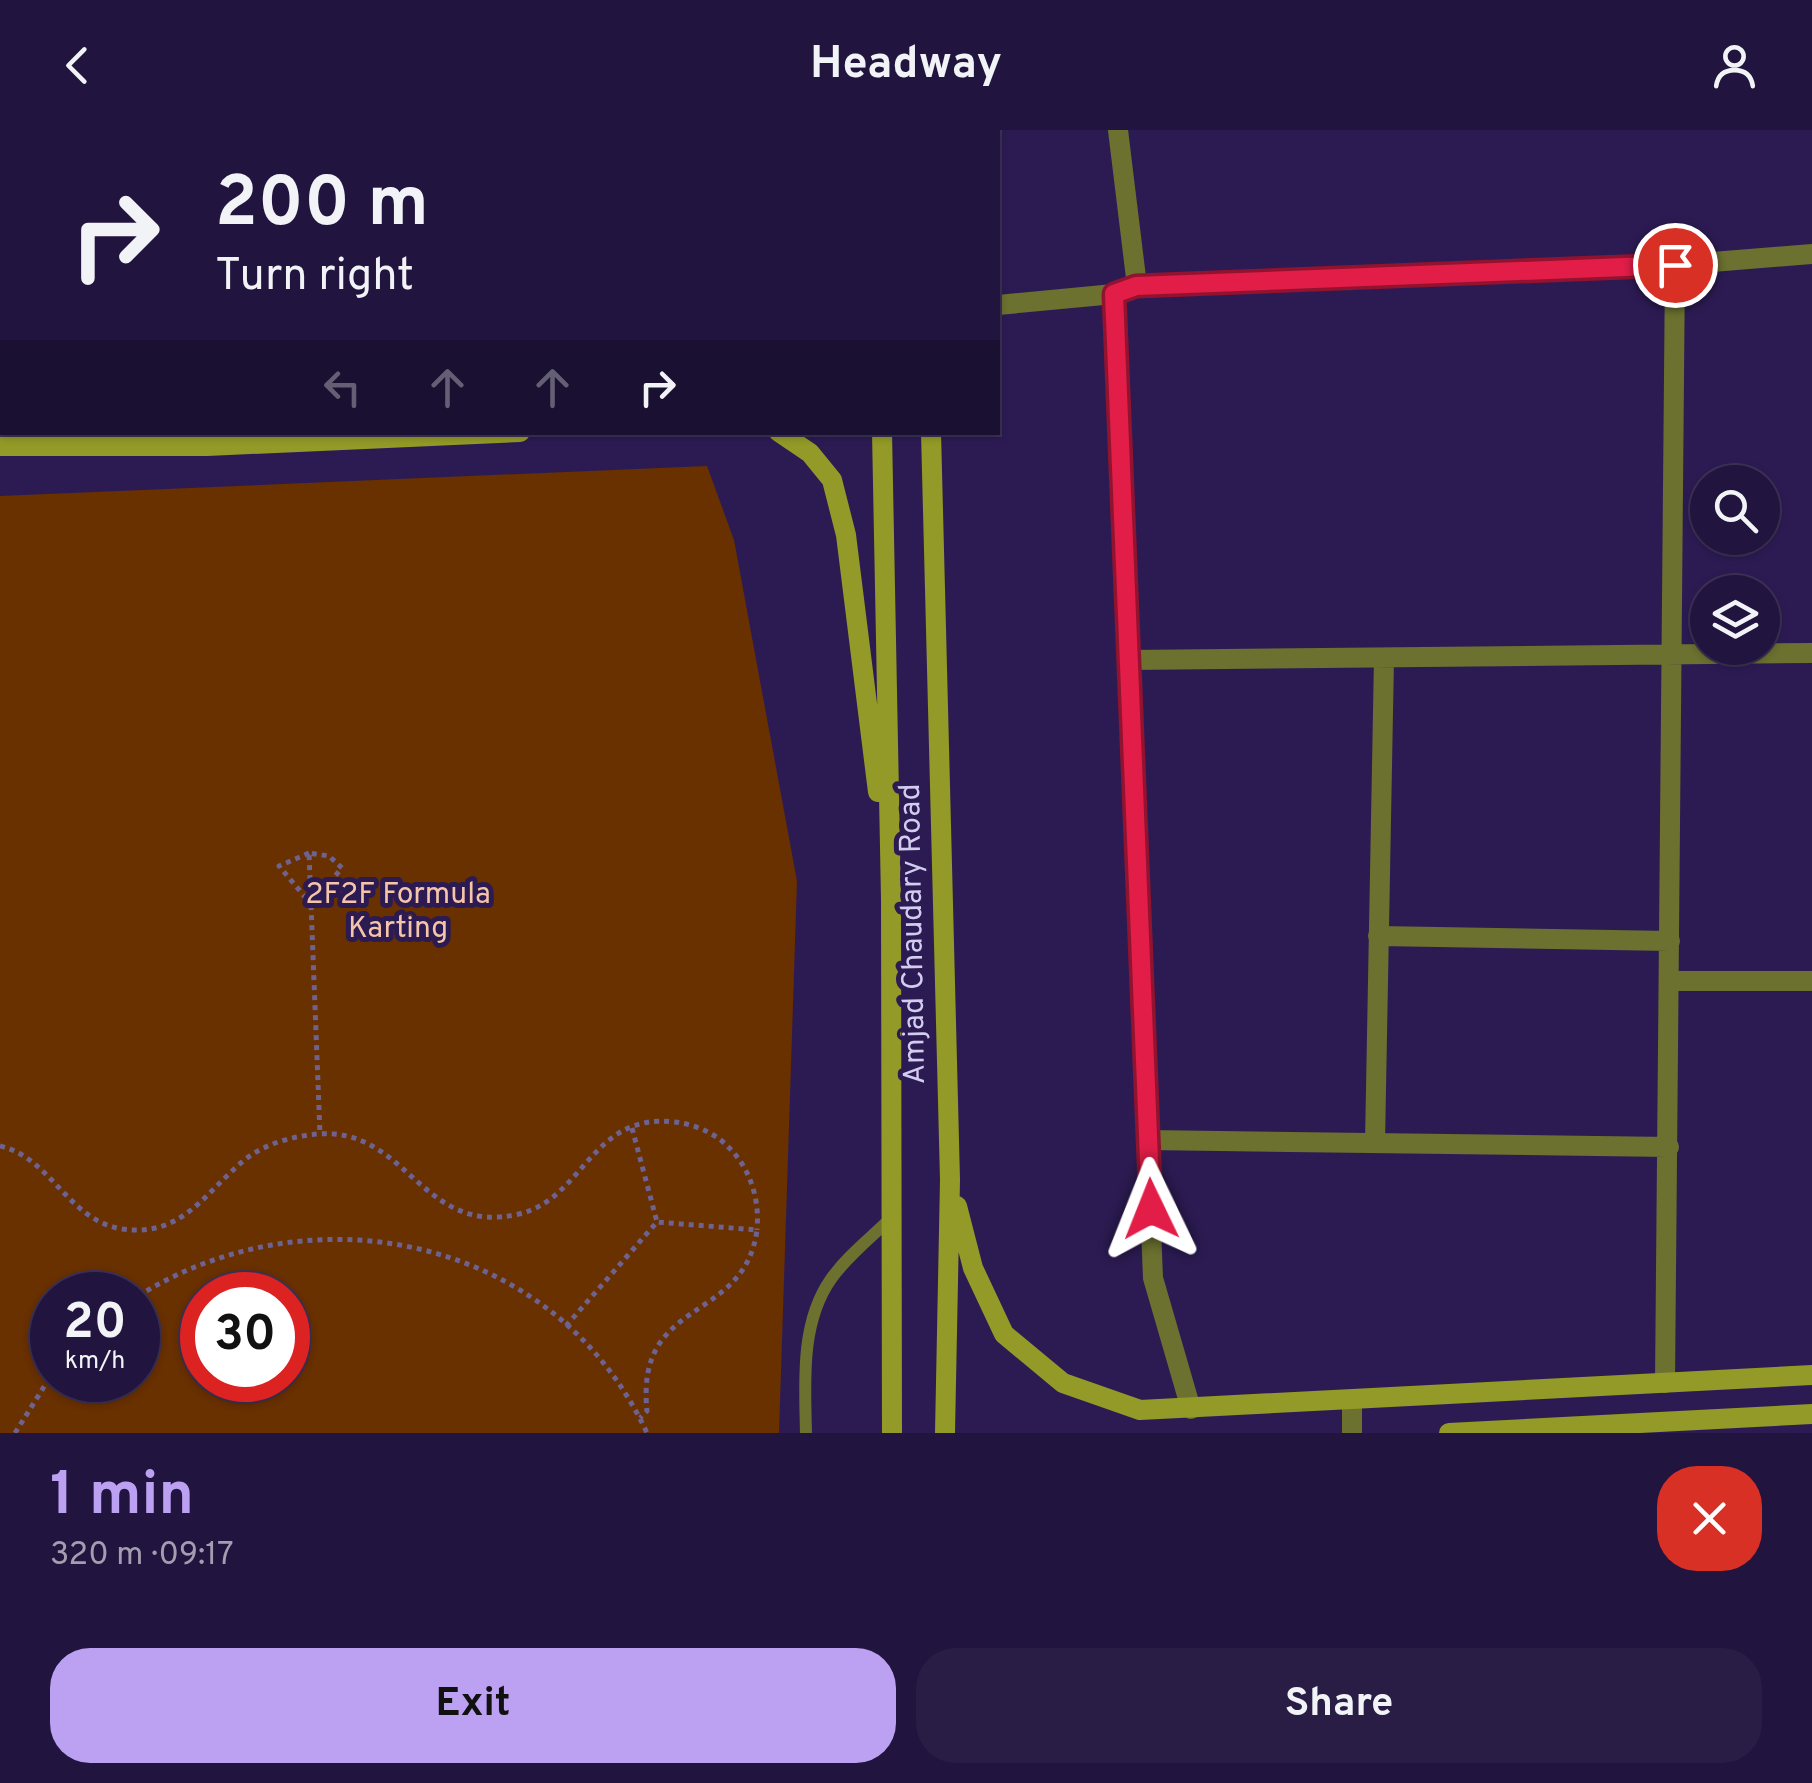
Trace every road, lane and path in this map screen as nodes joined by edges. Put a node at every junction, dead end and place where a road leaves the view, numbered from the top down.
1 (1118, 130) edge
2 (1812, 254) edge
3 (1675, 265) junction
4 (1136, 286) junction
5 (1114, 294) junction
6 (1000, 305) edge
7 (453, 435) edge
8 (783, 435) edge
9 (882, 435) edge
10 (931, 435) edge
11 (0, 446) edge
12 (1812, 654) edge
13 (1672, 656) junction
14 (1384, 658) junction
15 (1130, 660) junction
16 (309, 852) junction
17 (891, 898) junction
18 (311, 904) junction
19 (1378, 936) junction
20 (1670, 941) junction
21 (1670, 981) junction
22 (1812, 981) edge
23 (632, 1127) junction
24 (320, 1134) junction
25 (1148, 1140) junction
26 (1375, 1143) junction
27 (0, 1146) edge
28 (1668, 1147) junction
29 (950, 1180) junction
30 (892, 1217) junction
31 (657, 1222) junction
32 (756, 1230) junction
33 (160, 1285) edge
34 (566, 1326) junction
35 (1812, 1375) edge
36 (1665, 1383) junction
37 (1352, 1400) junction
38 (34, 1402) edge
39 (1191, 1409) junction
40 (1812, 1414) edge
41 (640, 1418) junction
42 (15, 1433) edge
43 (647, 1433) edge
44 (806, 1433) edge
45 (892, 1433) edge
46 (945, 1433) edge
47 (1352, 1433) edge
48 (1450, 1433) edge

1 - 4 street
2 - 3 street
3 - 4 street
3 - 13 street
4 - 5 street
5 - 6 street
5 - 15 street
7 - 11 street
8 - 17 street
9 - 17 street, Amjad Chaudary Road
10 - 29 street, Amjad Chaudary Road
12 - 13 street
13 - 14 street
13 - 20 street
14 - 15 street
14 - 19 street
15 - 25 street
16 - 18 path
16 - 18 path
16 - 18 path
17 - 30 street, Amjad Chaudary Road
18 - 24 path
19 - 20 street
19 - 26 street
20 - 21 street
21 - 22 street
21 - 28 street
23 - 24 path
23 - 31 path
23 - 32 path
24 - 27 path
25 - 26 street
25 - 39 street
26 - 28 street
28 - 36 street
29 - 39 street
29 - 46 street, Amjad Chaudary Road
30 - 44 lane
30 - 45 street, Amjad Chaudary Road
31 - 32 path
31 - 34 path
32 - 41 path
33 - 34 path
34 - 41 path
35 - 36 street
36 - 37 street
37 - 39 street
37 - 47 street
38 - 42 path
40 - 48 street
41 - 43 path

